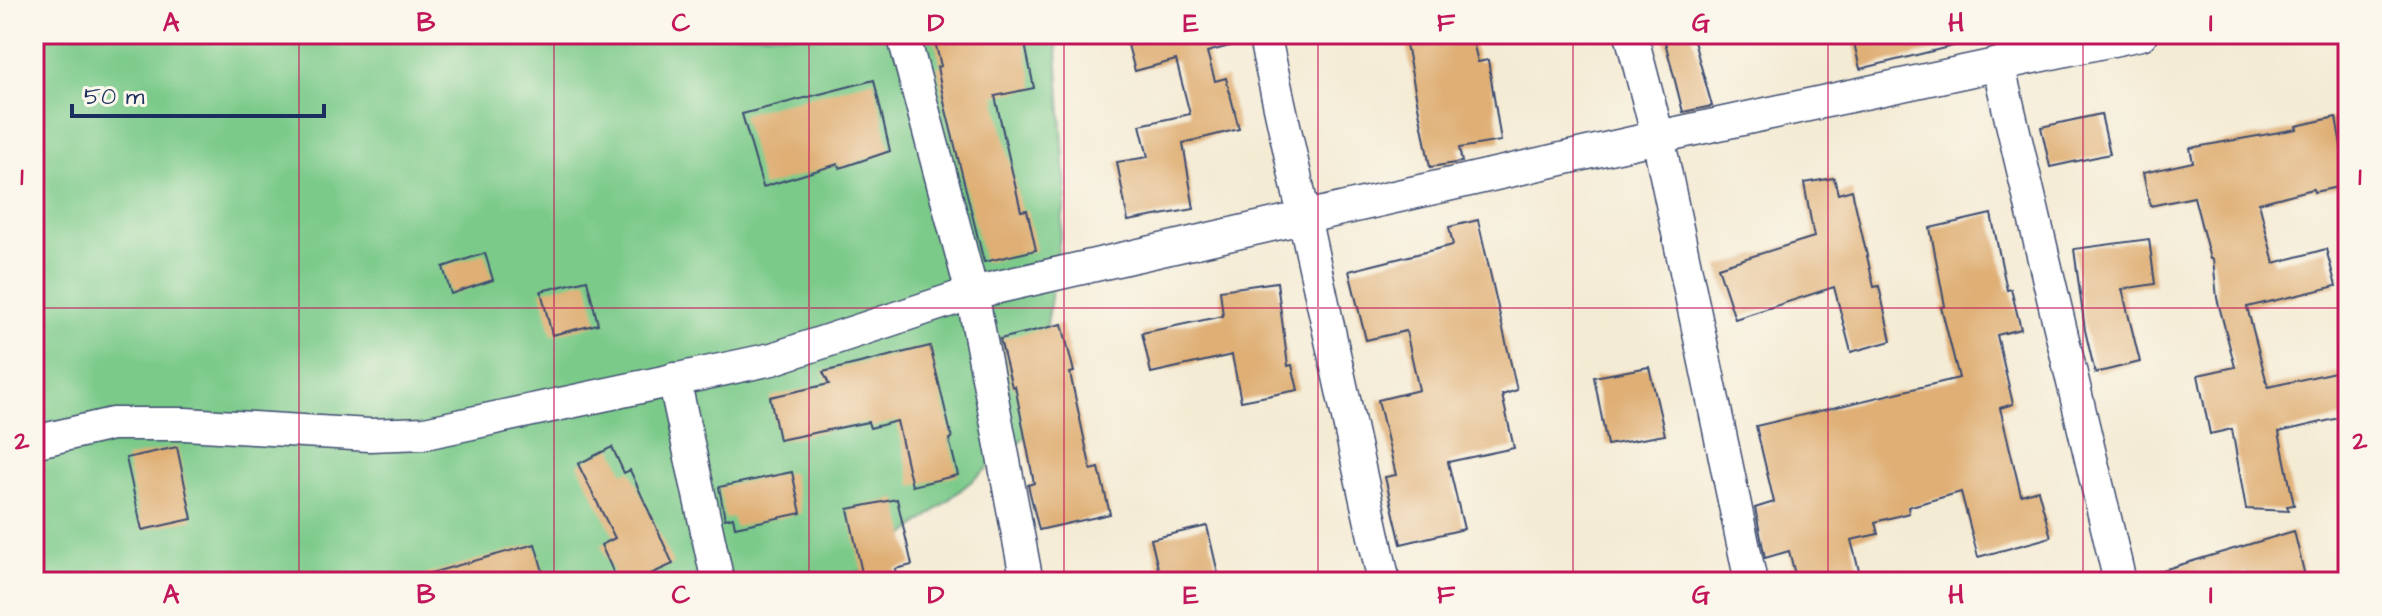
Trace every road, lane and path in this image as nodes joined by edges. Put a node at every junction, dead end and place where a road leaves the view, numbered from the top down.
1 (903, 34) edge
2 (1264, 34) edge
3 (1631, 34) edge
4 (2141, 34) edge
5 (1998, 64) junction
6 (1658, 137) junction
7 (1304, 217) junction
8 (972, 293) junction
9 (674, 379) junction
10 (34, 442) edge
11 (718, 582) edge
12 (1027, 582) edge
13 (1384, 582) edge
14 (1751, 582) edge
15 (2120, 582) edge

1 - 8 street
2 - 7 street
3 - 6 street
4 - 5 street
5 - 6 street
5 - 15 street
6 - 7 street
6 - 14 street
7 - 8 street
7 - 13 street
8 - 9 street
8 - 12 street
9 - 10 street
9 - 11 street

